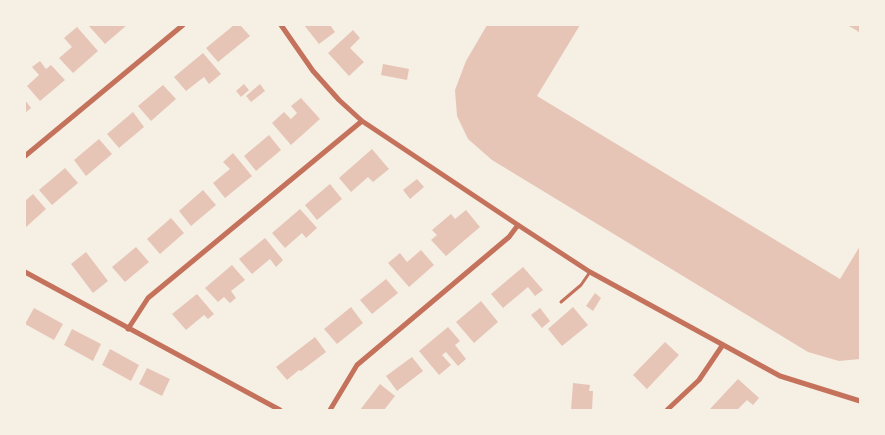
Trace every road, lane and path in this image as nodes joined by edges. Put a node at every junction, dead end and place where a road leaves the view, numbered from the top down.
1 (183, 25) edge
2 (281, 25) edge
3 (362, 121) junction
4 (25, 156) edge
5 (518, 225) junction
6 (25, 272) edge
7 (590, 272) junction
8 (561, 302) dead end
9 (128, 329) junction
10 (722, 346) junction
11 (860, 401) edge
12 (280, 410) edge
13 (330, 410) edge
14 (667, 410) edge

1 - 4 street
2 - 3 street
3 - 5 street
3 - 9 street
5 - 7 street
5 - 13 street
6 - 9 street
7 - 8 lane
7 - 10 street
9 - 12 street
10 - 11 street
10 - 14 street

